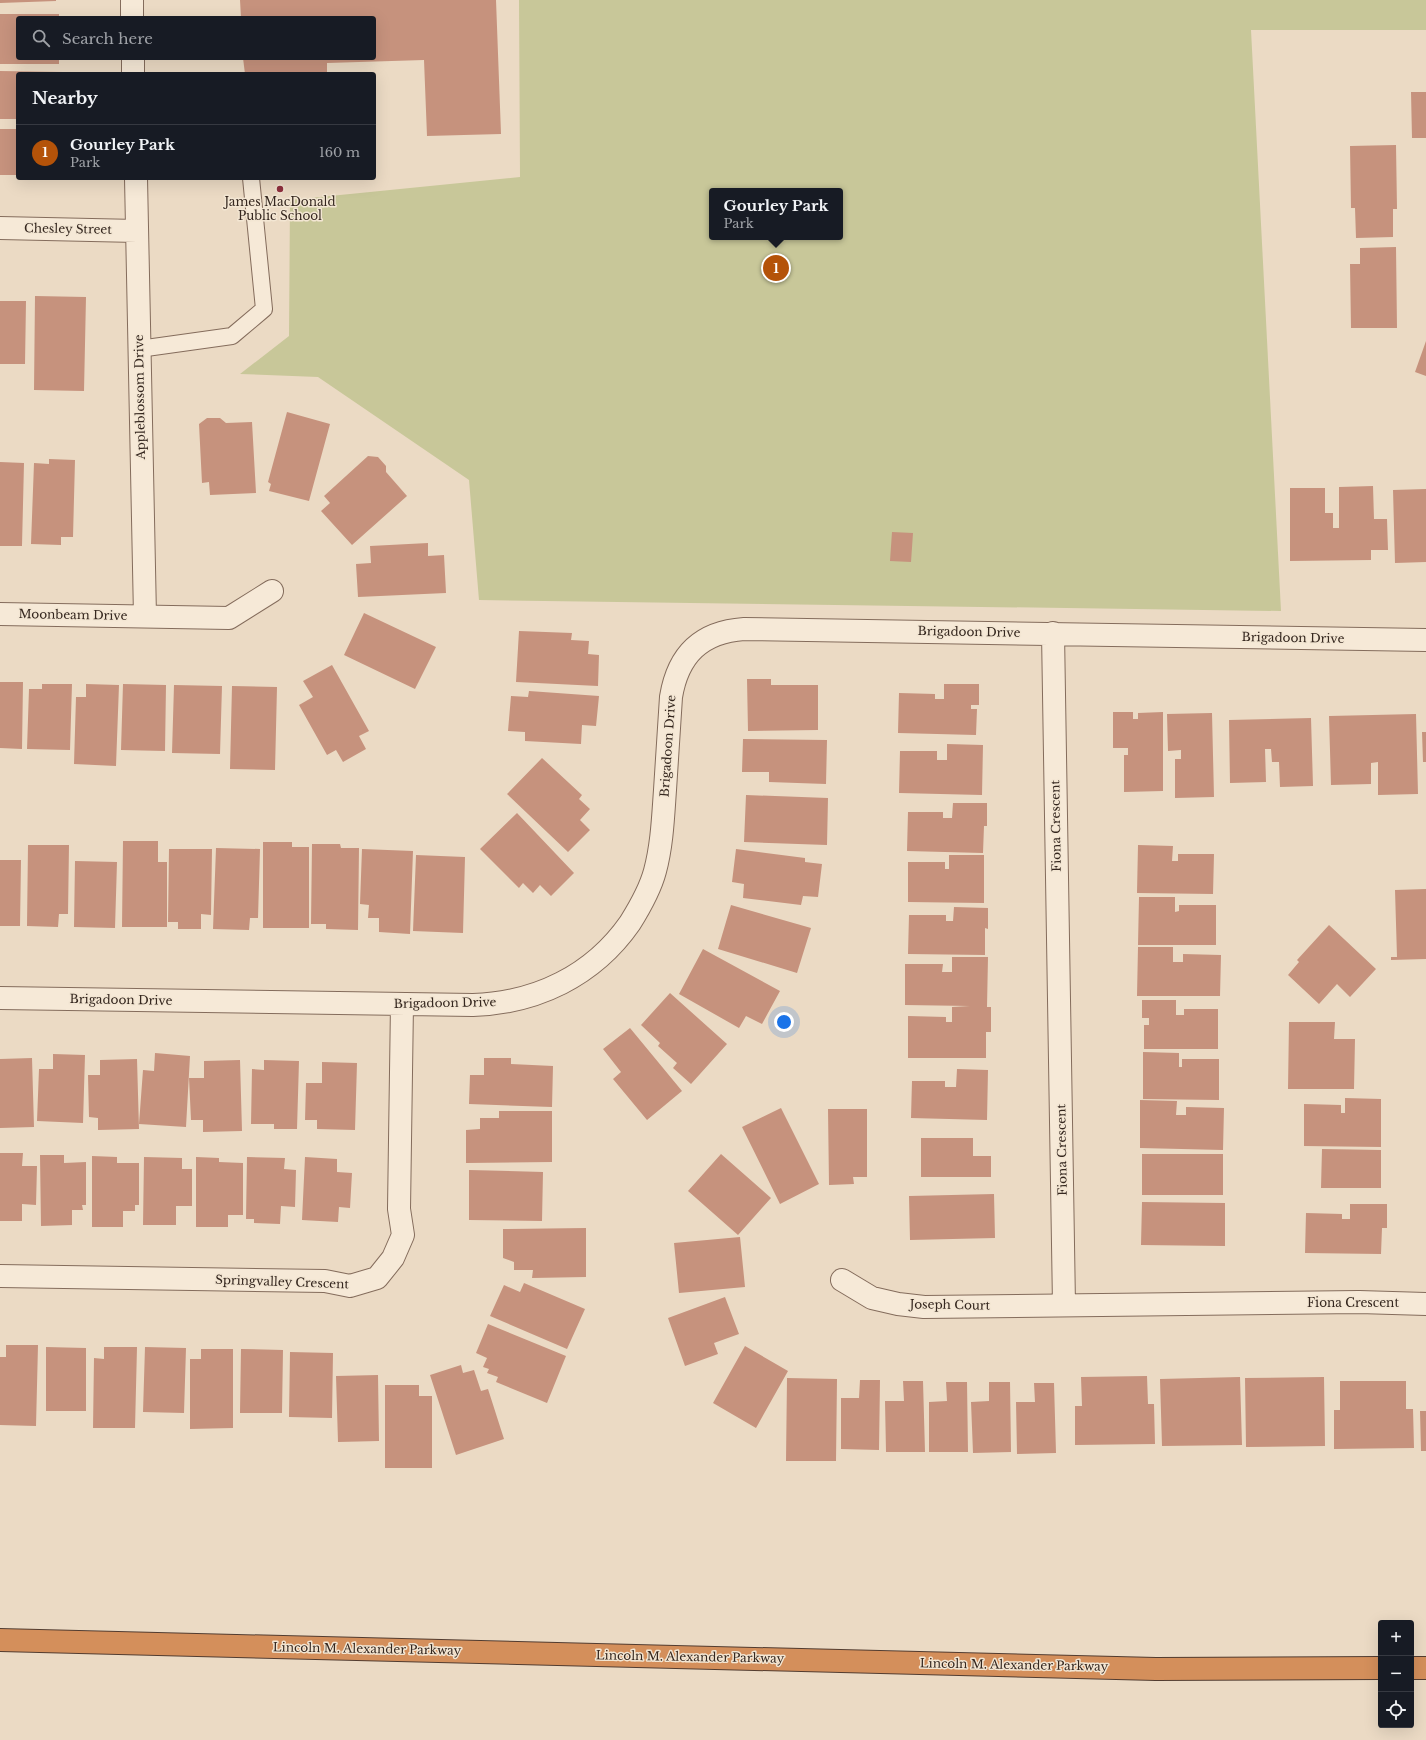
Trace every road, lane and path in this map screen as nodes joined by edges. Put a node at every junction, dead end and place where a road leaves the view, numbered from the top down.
1 (132, 0) edge
2 (132, 16) edge
3 (133, 60) edge
4 (133, 72) edge
5 (136, 180) edge
6 (251, 180) edge
7 (0, 228) edge
8 (137, 230) junction
9 (139, 349) junction
10 (272, 591) dead end
11 (0, 614) edge
12 (145, 616) junction
13 (1053, 633) junction
14 (1426, 640) edge
15 (0, 998) edge
16 (402, 1004) junction
17 (0, 1276) edge
18 (842, 1280) dead end
19 (1426, 1304) edge
20 (1064, 1305) junction
21 (0, 1640) edge
22 (1378, 1668) edge
23 (1414, 1668) edge
24 (1426, 1668) edge

1 - 2 street
3 - 4 street
5 - 8 street, Appleblossom Drive
6 - 9 lane
7 - 8 street, Chesley Street
8 - 9 street, Appleblossom Drive
9 - 12 street, Appleblossom Drive
10 - 12 street, Moonbeam Drive
11 - 12 street, Moonbeam Drive
13 - 14 street, Brigadoon Drive
13 - 16 street, Brigadoon Drive
13 - 20 street, Fiona Crescent
15 - 16 street, Brigadoon Drive
16 - 17 street, Springvalley Crescent
18 - 20 street, Joseph Court
19 - 20 street, Fiona Crescent
21 - 22 highway, Lincoln M. Alexander Parkway
23 - 24 highway

